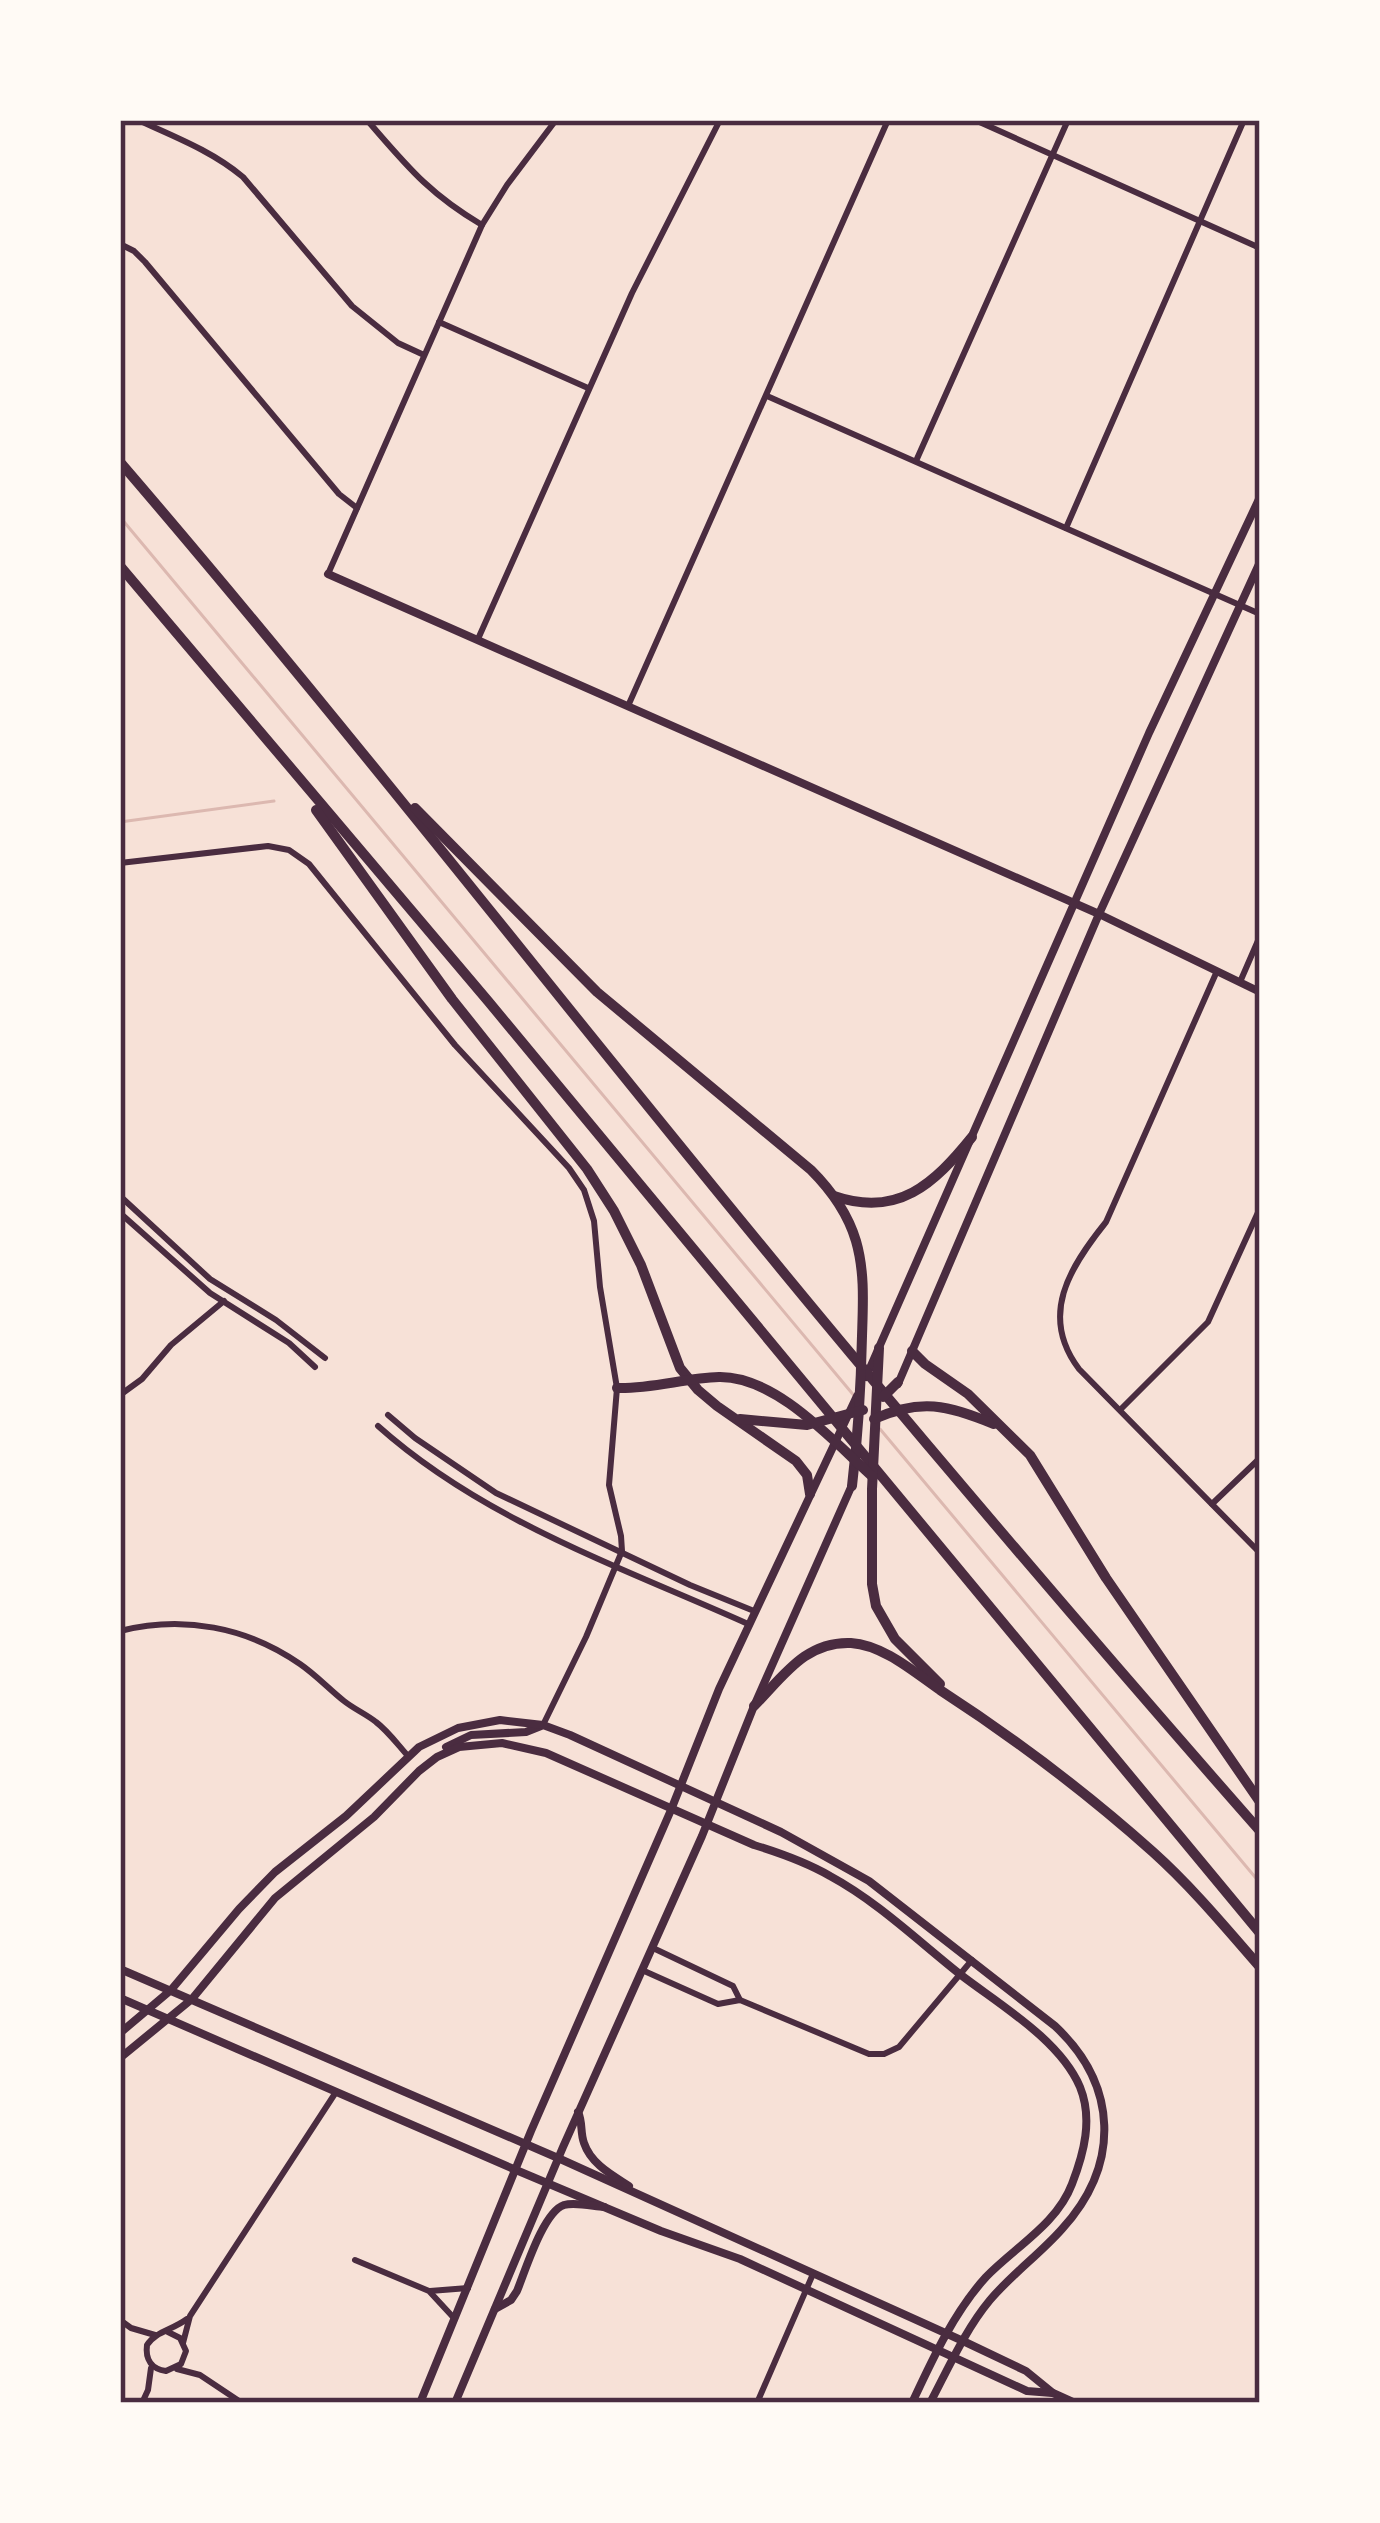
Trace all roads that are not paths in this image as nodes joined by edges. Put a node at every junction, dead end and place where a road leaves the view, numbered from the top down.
1 (138, 120) edge
2 (367, 120) edge
3 (556, 120) edge
4 (719, 120) edge
5 (888, 120) edge
6 (975, 120) edge
7 (1068, 120) edge
8 (1244, 120) edge
9 (1054, 154) junction
10 (1200, 221) junction
11 (482, 225) junction
12 (120, 244) edge
13 (1260, 248) edge
14 (439, 322) junction
15 (424, 355) junction
16 (588, 388) junction
17 (766, 396) junction
18 (916, 461) junction
19 (120, 462) edge
20 (1260, 496) edge
21 (357, 508) junction
22 (1066, 528) junction
23 (1260, 562) edge
24 (120, 566) edge
25 (328, 574) joint
26 (1216, 594) junction
27 (1241, 605) junction
28 (1260, 614) edge
29 (477, 641) junction
30 (628, 706) junction
31 (273, 748) junction
32 (375, 768) junction
33 (120, 862) edge
34 (1076, 904) junction
35 (1099, 914) junction
36 (1260, 936) edge
37 (1217, 971) junction
38 (1240, 982) junction
39 (1260, 992) edge
40 (972, 1137) junction
41 (120, 1196) edge
42 (833, 1196) junction
43 (1260, 1208) edge
44 (120, 1214) edge
45 (224, 1301) junction
46 (276, 1320) junction
47 (266, 1328) junction
48 (879, 1348) junction
49 (910, 1355) junction
50 (325, 1358) dead end
51 (315, 1367) dead end
52 (898, 1382) joint
53 (617, 1388) junction
54 (861, 1388) junction
55 (120, 1395) edge
56 (1120, 1410) junction
57 (878, 1412) junction
58 (854, 1414) junction
59 (388, 1415) dead end
60 (736, 1419) junction
61 (378, 1426) dead end
62 (860, 1426) junction
63 (1002, 1427) junction
64 (874, 1437) junction
65 (829, 1454) junction
66 (1260, 1457) edge
67 (849, 1492) junction
68 (810, 1494) junction
69 (896, 1496) junction
70 (1212, 1504) junction
71 (622, 1551) junction
72 (1260, 1552) edge
73 (615, 1566) junction
74 (754, 1611) junction
75 (748, 1624) junction
76 (120, 1631) edge
77 (954, 1699) junction
78 (754, 1706) junction
79 (543, 1725) junction
80 (408, 1756) junction
81 (437, 1757) junction
82 (681, 1786) junction
83 (1260, 1802) edge
84 (716, 1803) junction
85 (671, 1810) junction
86 (707, 1824) junction
87 (1260, 1831) edge
88 (324, 1834) junction
89 (336, 1848) junction
90 (1260, 1934) edge
91 (652, 1948) junction
92 (972, 1960) junction
93 (1260, 1967) edge
94 (120, 1969) edge
95 (642, 1970) junction
96 (961, 1974) junction
97 (171, 1990) junction
98 (120, 1998) edge
99 (192, 1999) junction
100 (740, 2000) junction
101 (148, 2010) junction
102 (168, 2018) junction
103 (120, 2033) edge
104 (120, 2057) edge
105 (336, 2092) junction
106 (578, 2112) junction
107 (526, 2144) junction
108 (558, 2158) junction
109 (516, 2170) junction
110 (548, 2183) junction
111 (604, 2207) junction
112 (667, 2207) junction
113 (355, 2260) dead end
114 (814, 2274) junction
115 (468, 2288) junction
116 (806, 2290) junction
117 (429, 2291) junction
118 (494, 2310) junction
119 (190, 2316) junction
120 (120, 2320) edge
121 (455, 2320) junction
122 (131, 2327) junction
123 (168, 2332) junction
124 (948, 2334) junction
125 (155, 2335) junction
126 (963, 2341) junction
127 (184, 2347) junction
128 (938, 2350) junction
129 (146, 2352) junction
130 (955, 2358) junction
131 (151, 2364) junction
132 (172, 2370) junction
133 (200, 2375) junction
134 (148, 2390) junction
135 (1053, 2393) junction
136 (142, 2403) edge
137 (242, 2403) edge
138 (420, 2403) edge
139 (455, 2403) edge
140 (757, 2403) edge
141 (912, 2403) edge
142 (930, 2403) edge
143 (1076, 2403) edge

1 - 15 street
2 - 11 street
3 - 11 street
4 - 16 street
5 - 17 street
6 - 9 street
7 - 9 street
8 - 10 street
9 - 10 street
9 - 18 street
10 - 13 street
10 - 22 street
11 - 14 street
12 - 21 street
14 - 15 street
14 - 16 street
15 - 21 street
16 - 29 street
17 - 18 street
17 - 30 street
18 - 22 street
19 - 32 highway
20 - 26 street
21 - 25 street
22 - 26 street
23 - 27 street
24 - 31 highway
25 - 29 street
26 - 27 street
26 - 34 street
27 - 28 street
27 - 35 street
29 - 30 street
30 - 34 street
31 - 60 highway
31 - 69 highway
32 - 42 highway
32 - 87 highway
33 - 53 street
34 - 35 street
34 - 40 street
35 - 37 street
35 - 49 street
36 - 38 street
37 - 38 street
37 - 56 street
38 - 39 street
40 - 42 highway
40 - 48 street
41 - 46 street
42 - 54 highway
43 - 56 street
44 - 45 street
45 - 47 street
45 - 55 street
46 - 47 street
46 - 50 street
47 - 51 street
48 - 54 street
48 - 57 highway
49 - 52 street
49 - 63 highway
52 - 57 highway
53 - 69 highway
53 - 71 street
54 - 58 highway
56 - 70 street
57 - 58 highway
57 - 62 highway
57 - 63 highway
57 - 64 highway
58 - 60 highway
58 - 62 highway
58 - 65 street
59 - 71 street
60 - 68 highway
61 - 73 street
62 - 65 highway
62 - 67 highway
63 - 83 highway
64 - 67 street
64 - 77 highway
65 - 68 street
66 - 70 street
67 - 78 street
68 - 74 street
69 - 90 highway
70 - 72 street
71 - 73 street
71 - 74 street
73 - 75 street
73 - 79 street
74 - 75 street
75 - 82 street
76 - 80 street
77 - 78 highway
77 - 93 highway
78 - 84 street
79 - 80 street
79 - 81 street
79 - 82 street
80 - 88 street
81 - 85 street
81 - 89 street
82 - 84 street
82 - 85 street
84 - 86 street
84 - 92 street
85 - 86 street
85 - 107 street
86 - 91 street
86 - 96 street
88 - 89 street
88 - 97 street
89 - 99 street
91 - 95 street
91 - 100 street
92 - 96 street
92 - 126 street
94 - 97 street
95 - 100 street
95 - 106 street
96 - 100 street
96 - 124 street
97 - 99 street
97 - 101 street
98 - 101 street
99 - 102 street
99 - 107 street
101 - 102 street
101 - 103 street
102 - 104 street
102 - 105 street
105 - 109 street
105 - 119 street
106 - 108 street
106 - 112 street
107 - 108 street
107 - 109 street
108 - 110 street
108 - 112 street
109 - 110 street
109 - 115 street
110 - 111 street
110 - 118 street
111 - 116 street
111 - 118 street
112 - 114 street
113 - 117 street
114 - 116 street
114 - 124 street
115 - 117 street
115 - 121 street
116 - 128 street
116 - 140 street
117 - 121 street
118 - 139 street
119 - 123 street
119 - 127 street
120 - 122 street
121 - 138 street
122 - 125 street
122 - 129 street
123 - 125 street
123 - 127 street
124 - 126 street
124 - 128 street
125 - 129 street
126 - 130 street
126 - 135 street
127 - 132 street
127 - 133 street
128 - 130 street
128 - 141 street
129 - 131 street
130 - 135 street
130 - 142 street
131 - 132 street
131 - 134 street
132 - 133 street
132 - 134 street
133 - 137 street
134 - 136 street
135 - 143 street

